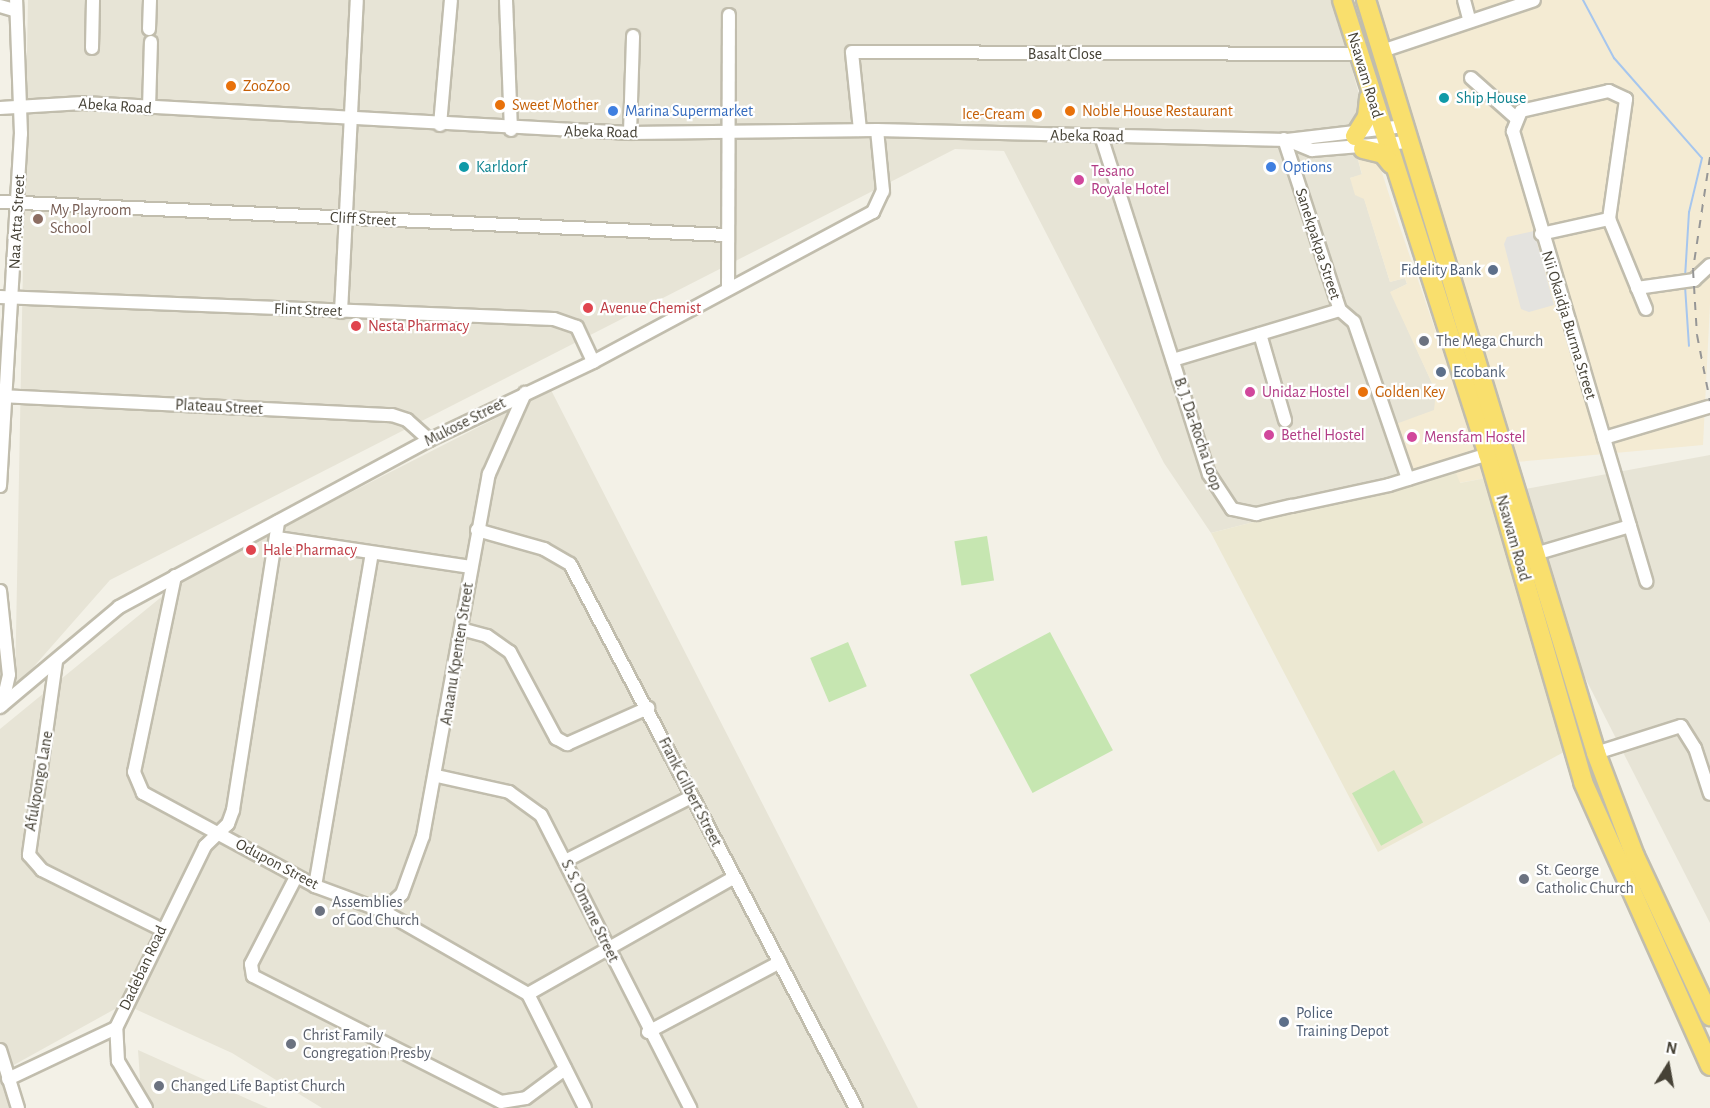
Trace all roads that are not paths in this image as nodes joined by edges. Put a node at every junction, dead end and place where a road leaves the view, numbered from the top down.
1 (93, 0) edge
2 (150, 0) edge
3 (357, 0) edge
4 (451, 0) edge
5 (506, 0) edge
6 (1342, 0) edge
7 (1366, 0) edge
8 (1464, 0) edge
9 (1534, 0) edge
10 (15, 5) edge
11 (0, 6) edge
12 (729, 15) dead end
13 (1469, 19) junction
14 (149, 29) dead end
15 (633, 36) dead end
16 (151, 42) dead end
17 (92, 48) dead end
18 (1382, 51) junction
19 (1358, 54) junction
20 (1471, 78) dead end
21 (1369, 93) junction
22 (22, 102) junction
23 (0, 108) edge
24 (149, 108) junction
25 (1514, 120) junction
26 (348, 121) junction
27 (440, 125) junction
28 (511, 130) junction
29 (860, 130) junction
30 (878, 130) junction
31 (630, 133) junction
32 (731, 134) junction
33 (1406, 134) junction
34 (1101, 136) junction
35 (1384, 139) junction
36 (1286, 140) junction
37 (1359, 142) junction
38 (1391, 164) junction
39 (0, 202) edge
40 (18, 202) junction
41 (343, 218) junction
42 (1609, 219) junction
43 (1541, 234) junction
44 (726, 235) junction
45 (1710, 265) edge
46 (728, 288) junction
47 (1637, 288) junction
48 (0, 297) edge
49 (14, 298) junction
50 (1646, 309) dead end
51 (1340, 310) junction
52 (341, 312) junction
53 (1260, 334) junction
54 (1173, 360) junction
55 (593, 362) junction
56 (525, 392) junction
57 (3, 396) edge
58 (1708, 407) dead end
59 (1285, 420) dead end
60 (1604, 438) junction
61 (429, 440) junction
62 (1488, 454) junction
63 (1408, 479) junction
64 (0, 486) edge
65 (278, 521) junction
66 (1630, 526) junction
67 (477, 530) junction
68 (277, 538) junction
69 (372, 553) junction
70 (1535, 554) junction
71 (471, 567) junction
72 (175, 576) junction
73 (1647, 582) dead end
74 (0, 591) edge
75 (461, 629) junction
76 (56, 662) junction
77 (4, 681) edge
78 (1, 706) edge
79 (648, 708) junction
80 (1596, 753) junction
81 (437, 776) junction
82 (1710, 794) edge
83 (691, 797) junction
84 (217, 832) junction
85 (565, 861) junction
86 (296, 877) junction
87 (733, 878) junction
88 (315, 886) junction
89 (383, 911) junction
90 (161, 929) junction
91 (608, 946) junction
92 (780, 962) junction
93 (528, 994) junction
94 (1710, 1016) edge
95 (116, 1028) junction
96 (648, 1032) junction
97 (0, 1050) edge
98 (1710, 1066) edge
99 (565, 1070) junction
100 (8, 1079) junction
101 (510, 1105) edge
102 (18, 1108) edge
103 (146, 1108) edge
104 (585, 1108) edge
105 (690, 1108) edge
106 (856, 1108) edge

1 - 17 street
2 - 14 street
3 - 26 street
4 - 27 street
5 - 28 street
6 - 19 highway, Nsawam Road
7 - 18 highway, Nsawam Road
8 - 13 street
9 - 13 street
10 - 11 street
10 - 22 street
12 - 32 street
13 - 18 street
15 - 31 street
16 - 24 street
18 - 33 highway, Nsawam Road
19 - 21 highway, Nsawam Road
19 - 29 street, Basalt Close
20 - 25 street
21 - 35 highway, Nsawam Road
21 - 37 highway
22 - 23 street, Abeka Road
22 - 24 street, Abeka Road
22 - 40 street, Naa Atta Street
24 - 26 street, Abeka Road
25 - 42 street
25 - 43 street, Nii Okaidja Burma Street
26 - 27 street, Abeka Road
26 - 41 street
27 - 28 street, Abeka Road
28 - 31 street, Abeka Road
29 - 30 street, Abeka Road
29 - 32 street, Abeka Road
30 - 34 street, Abeka Road
30 - 46 street, Mukose Street
31 - 32 street, Abeka Road
32 - 44 street
33 - 35 street, Abeka Road
33 - 70 highway, Nsawam Road
34 - 36 street, Abeka Road
34 - 54 street, B. J. Da-Rocha Loop
35 - 37 street, Abeka Road
35 - 38 highway, Nsawam Road
36 - 37 street, Abeka Road
36 - 51 street, Sanekpakpa Street
37 - 38 highway
38 - 62 highway, Nsawam Road
39 - 40 street, Cliff Street
40 - 41 street, Cliff Street
40 - 49 street, Naa Atta Street
41 - 44 street, Cliff Street
41 - 52 street
42 - 43 street
42 - 47 street
43 - 60 street, Nii Okaidja Burma Street
44 - 46 street
45 - 47 street
46 - 55 street, Mukose Street
47 - 50 street
48 - 49 street, Flint Street
49 - 52 street, Flint Street
49 - 57 street, Naa Atta Street
51 - 53 street
51 - 63 street, Sanekpakpa Street
52 - 55 street, Flint Street
53 - 54 street
53 - 59 street
54 - 63 street, B. J. Da-Rocha Loop
55 - 56 street, Mukose Street
56 - 61 street, Mukose Street
56 - 67 street, Anaanu Kpenten Street
57 - 61 street, Plateau Street
57 - 64 street, Naa Atta Street
58 - 60 street
60 - 66 street, Nii Okaidja Burma Street
61 - 65 street, Mukose Street
62 - 63 street, B. J. Da-Rocha Loop
62 - 98 highway, Nsawam Road
65 - 68 street, Dadeban Road
65 - 72 street, Mukose Street
66 - 70 street
66 - 73 street, Nii Okaidja Burma Street
67 - 71 street, Anaanu Kpenten Street
67 - 79 street, Frank Gilbert Street
68 - 69 street
68 - 84 street, Dadeban Road
69 - 71 street
69 - 88 street
70 - 80 highway, Nsawam Road
71 - 75 street, Anaanu Kpenten Street
72 - 76 street, Mukose Street
72 - 84 street, Odupon Street
74 - 77 street
75 - 79 street
75 - 81 street, Anaanu Kpenten Street
76 - 78 street, Mukose Street
76 - 90 street, Afukpongo Lane
77 - 78 street
79 - 83 street, Frank Gilbert Street
80 - 82 street
80 - 94 highway, Nsawam Road
81 - 85 street, S. S. Omane Street
81 - 89 street, Anaanu Kpenten Street
83 - 85 street
83 - 87 street, Frank Gilbert Street
84 - 86 street, Odupon Street
84 - 90 street, Dadeban Road
85 - 91 street, S. S. Omane Street
86 - 88 street, Odupon Street
86 - 101 street
87 - 91 street
87 - 92 street, Frank Gilbert Street
88 - 89 street, Odupon Street
89 - 93 street, Odupon Street
90 - 95 street, Dadeban Road
91 - 93 street
91 - 96 street, S. S. Omane Street
92 - 96 street
92 - 106 street, Frank Gilbert Street
93 - 99 street
95 - 100 street
95 - 103 street, Dadeban Road
96 - 105 street, S. S. Omane Street
97 - 100 street
99 - 101 street
99 - 104 street
100 - 102 street

